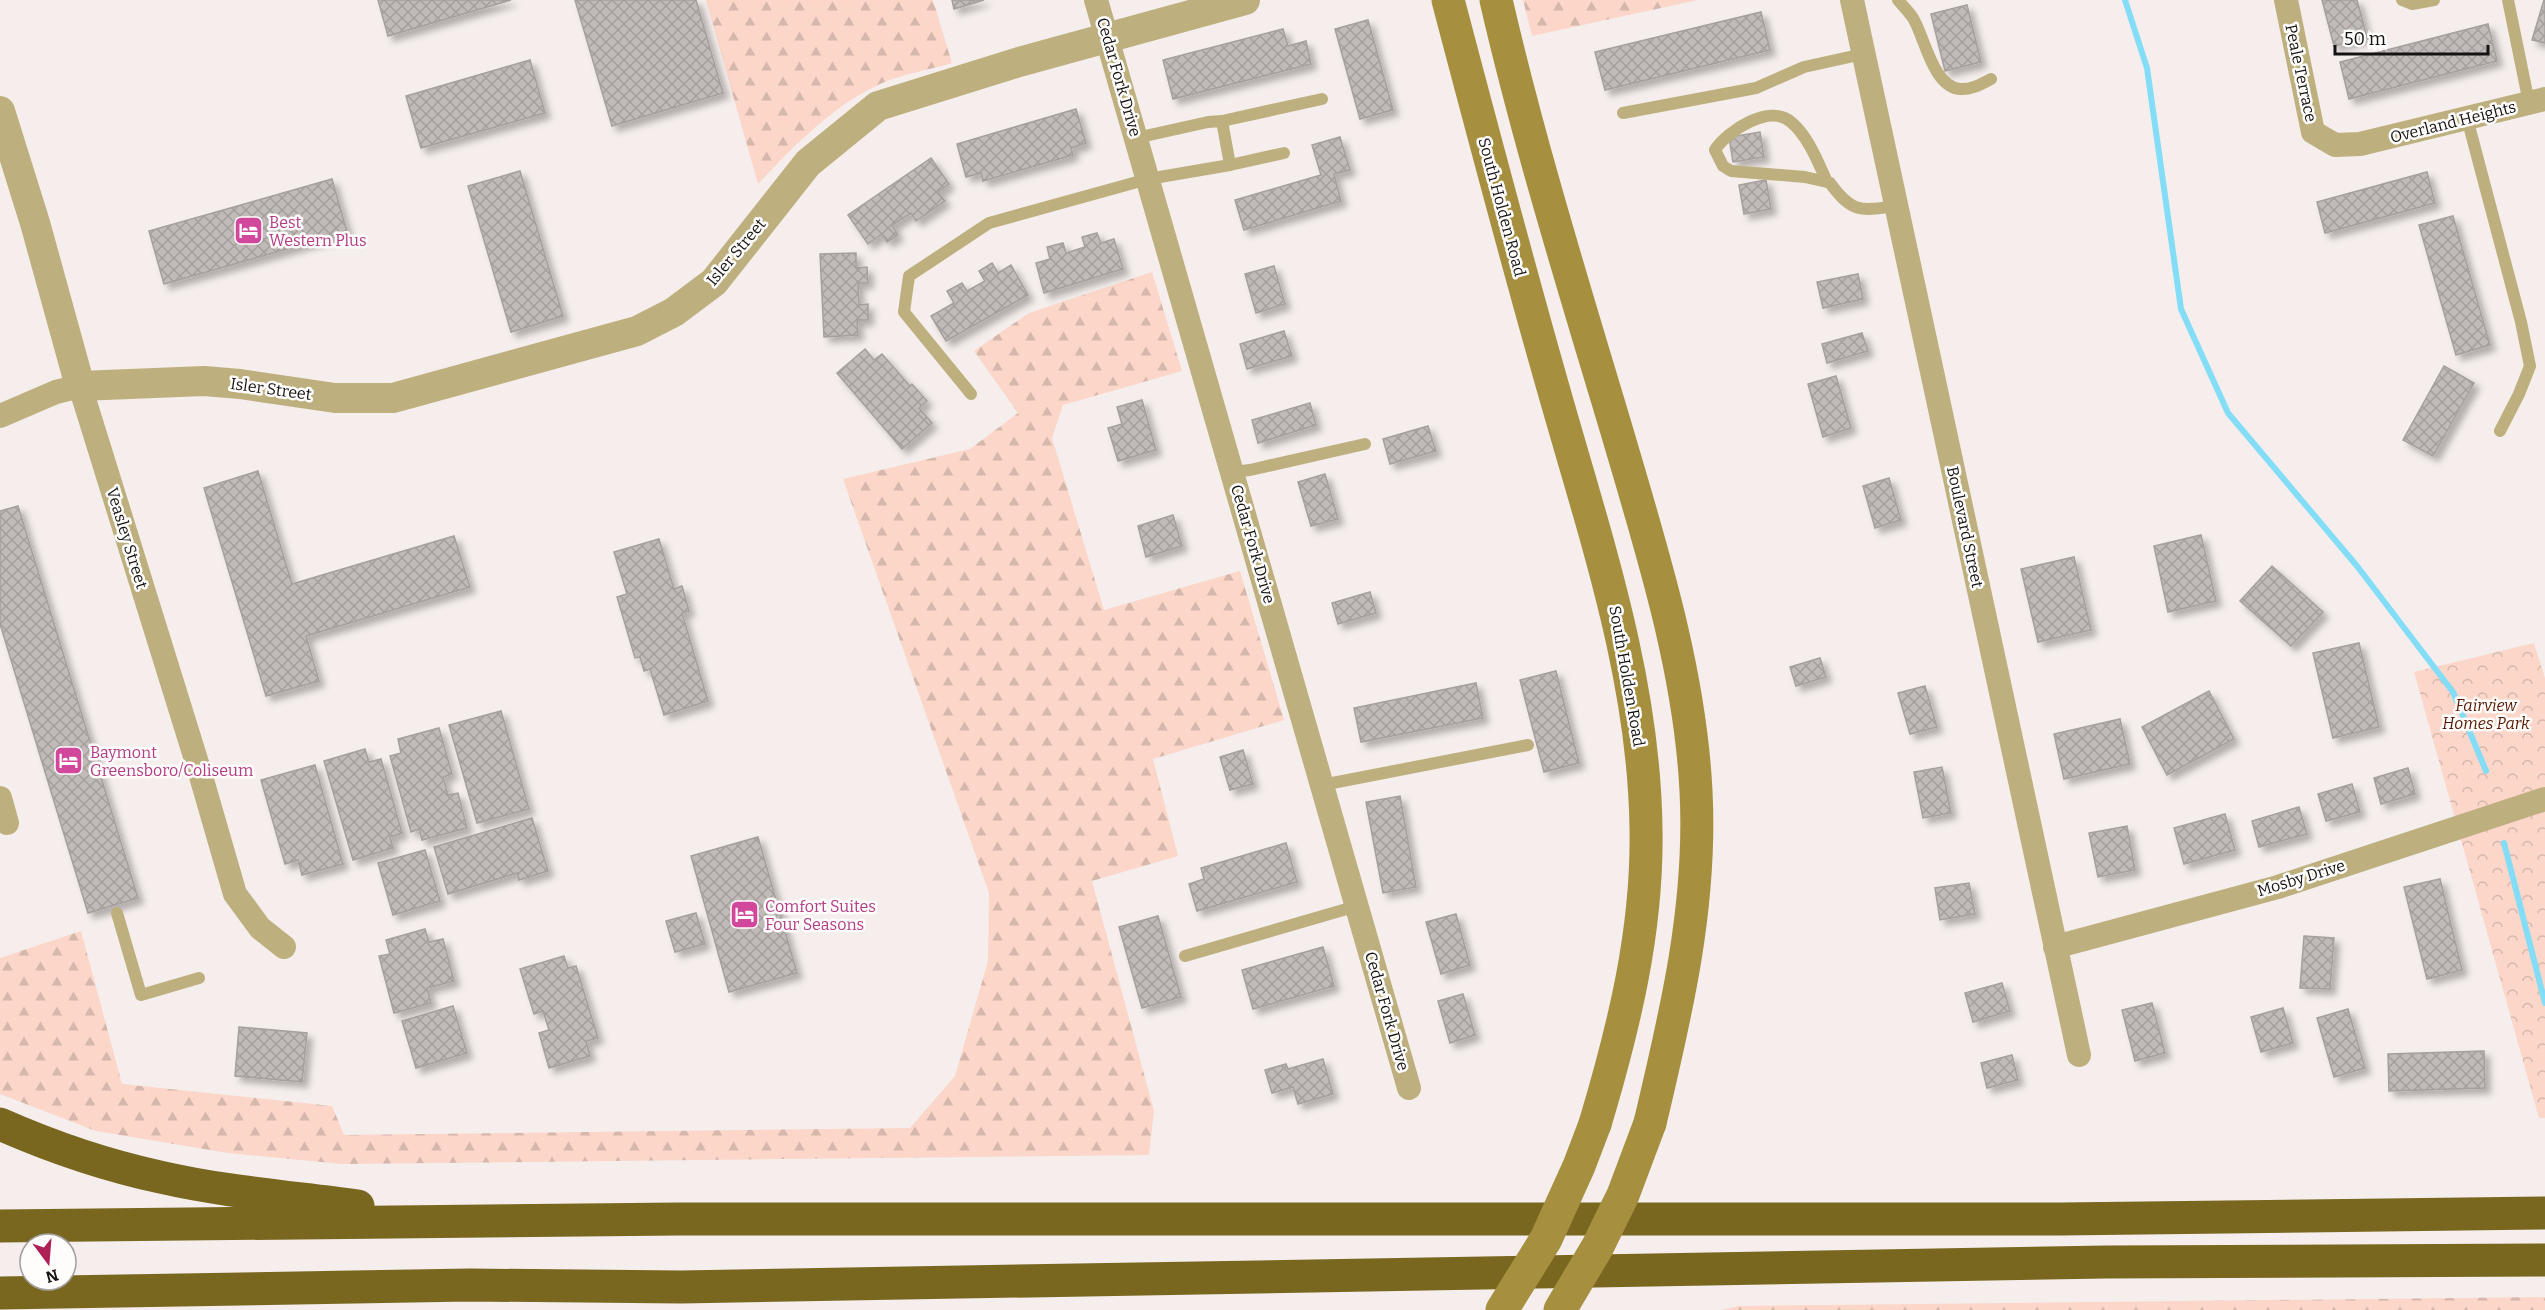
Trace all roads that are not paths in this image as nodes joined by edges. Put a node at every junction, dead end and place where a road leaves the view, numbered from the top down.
1 (1096, 0) edge
2 (1245, 0) edge
3 (1448, 0) edge
4 (1496, 0) edge
5 (1852, 0) edge
6 (1898, 0) edge
7 (2286, 0) edge
8 (2402, 0) edge
9 (2434, 0) edge
10 (2508, 0) edge
11 (1107, 37) junction
12 (1863, 54) junction
13 (1990, 79) dead end
14 (1322, 99) dead end
15 (2537, 101) edge
16 (0, 111) edge
17 (1623, 113) dead end
18 (2467, 118) junction
19 (1222, 121) junction
20 (1136, 138) junction
21 (2360, 144) joint
22 (1284, 153) dead end
23 (1230, 165) junction
24 (1148, 179) junction
25 (1827, 182) junction
26 (1896, 206) junction
27 (80, 386) junction
28 (970, 394) dead end
29 (0, 416) edge
30 (2500, 431) dead end
31 (1365, 444) dead end
32 (1232, 472) junction
33 (1528, 745) dead end
34 (1322, 785) junction
35 (0, 798) edge
36 (2545, 800) edge
37 (7, 823) dead end
38 (1357, 906) junction
39 (117, 913) dead end
40 (284, 947) dead end
41 (2055, 947) junction
42 (1185, 956) dead end
43 (199, 978) dead end
44 (2079, 1055) dead end
45 (1409, 1088) dead end
46 (0, 1124) edge
47 (2545, 1213) edge
48 (476, 1221) junction
49 (0, 1226) edge
50 (2545, 1260) edge
51 (470, 1285) junction
52 (0, 1293) edge
53 (129, 1310) edge
54 (1502, 1310) edge
55 (1560, 1310) edge

1 - 11 street, Cedar Fork Drive
2 - 11 street, Isler Street
3 - 54 main road, South Holden Road, bridge
4 - 55 main road, bridge
5 - 12 street, Boulevard Street
6 - 13 lane
7 - 21 street, Peale Terrace
8 - 9 lane
10 - 15 lane
11 - 20 street, Cedar Fork Drive
11 - 27 street, Isler Street
12 - 17 lane
12 - 26 street, Boulevard Street
14 - 19 lane
15 - 18 street, Overland Heights
16 - 27 street, Veasley Street
18 - 21 street, Overland Heights
18 - 30 lane
19 - 20 lane
19 - 23 lane
20 - 24 street, Cedar Fork Drive
22 - 23 lane
23 - 24 lane
24 - 28 lane
24 - 32 street, Cedar Fork Drive
25 - 25 lane
25 - 26 lane
26 - 41 street, Boulevard Street
27 - 29 street
27 - 40 street, Veasley Street
31 - 32 lane
32 - 34 street, Cedar Fork Drive
33 - 34 lane
34 - 38 street, Cedar Fork Drive
35 - 37 street
36 - 41 street, Mosby Drive
38 - 42 lane
38 - 45 street, Cedar Fork Drive
39 - 43 lane
41 - 44 street, Boulevard Street
46 - 48 highway
47 - 48 highway
48 - 49 highway
50 - 51 highway
51 - 52 highway
51 - 53 highway

